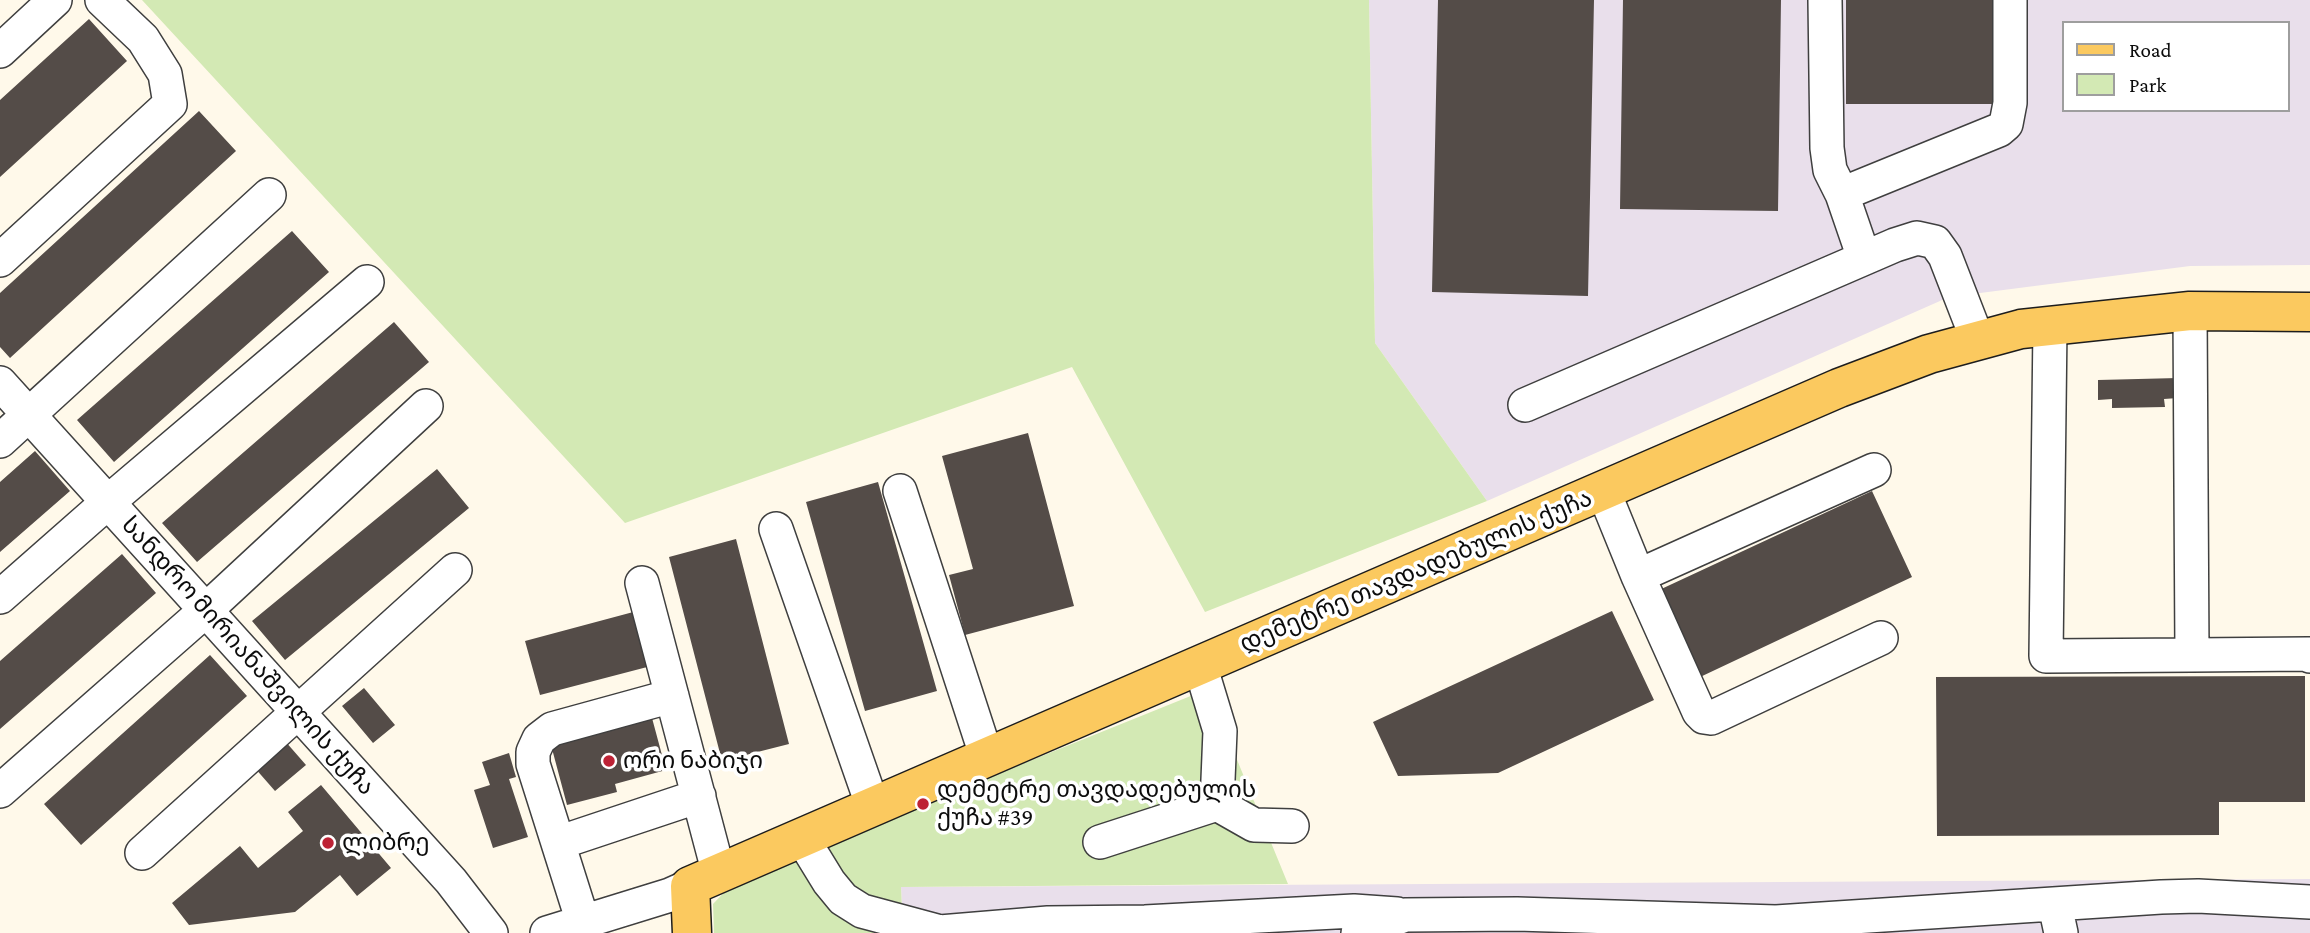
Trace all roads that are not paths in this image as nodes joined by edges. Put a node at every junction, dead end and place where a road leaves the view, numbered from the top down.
1 (55, 0) edge
2 (102, 0) edge
3 (1825, 0) edge
4 (2010, 0) edge
5 (0, 51) edge
6 (1842, 194) junction
7 (270, 195) dead end
8 (1864, 258) junction
9 (0, 260) edge
10 (367, 282) dead end
11 (2190, 311) junction
12 (2310, 312) edge
13 (2050, 326) junction
14 (1978, 341) junction
15 (0, 383) edge
16 (1525, 405) dead end
17 (426, 406) dead end
18 (29, 415) junction
19 (0, 441) edge
20 (1874, 470) dead end
21 (1603, 490) junction
22 (900, 491) dead end
23 (108, 502) junction
24 (776, 529) dead end
25 (455, 570) dead end
26 (1638, 576) junction
27 (642, 583) dead end
28 (0, 597) edge
29 (206, 610) junction
30 (1881, 638) dead end
31 (2192, 655) junction
32 (2310, 656) edge
33 (1200, 665) junction
34 (672, 696) junction
35 (299, 712) junction
36 (986, 758) junction
37 (0, 791) edge
38 (699, 796) junction
39 (1217, 804) junction
40 (873, 807) junction
41 (1292, 826) dead end
42 (802, 838) junction
43 (1100, 842) dead end
44 (558, 843) junction
45 (142, 853) dead end
46 (705, 880) junction
47 (2310, 902) edge
48 (1405, 915) junction
49 (2058, 919) edge
50 (583, 922) junction
51 (1735, 927) edge
52 (491, 933) edge
53 (547, 933) edge
54 (692, 933) edge
55 (940, 933) edge
56 (1358, 933) edge

1 - 5 street
2 - 9 street
3 - 6 street
4 - 6 street
6 - 8 street
7 - 18 street
8 - 14 street
8 - 16 street
10 - 23 street
11 - 12 main road, დემეტრე თავდადებულის ქუჩა
11 - 13 main road, დემეტრე თავდადებულის ქუჩა
11 - 31 street
13 - 14 main road, დემეტრე თავდადებულის ქუჩა
13 - 31 street
14 - 21 main road, დემეტრე თავდადებულის ქუჩა
15 - 18 street, სანდრო მირიანაშვილის ქუჩა
17 - 29 street
18 - 19 street
18 - 23 street, სანდრო მირიანაშვილის ქუჩა
20 - 26 street
21 - 26 street
21 - 33 main road, დემეტრე თავდადებულის ქუჩა
22 - 36 street
23 - 28 street
23 - 29 street, სანდრო მირიანაშვილის ქუჩა
24 - 40 street
25 - 35 street
26 - 30 street
27 - 34 street
29 - 35 street, სანდრო მირიანაშვილის ქუჩა
29 - 37 street
31 - 32 street
33 - 36 main road, დემეტრე თავდადებულის ქუჩა
33 - 39 street
34 - 38 street
34 - 44 street
35 - 45 street
35 - 52 street, სანდრო მირიანაშვილის ქუჩა
36 - 40 main road, დემეტრე თავდადებულის ქუჩა
38 - 44 street
38 - 46 street
39 - 41 street
39 - 43 street
40 - 42 main road, დემეტრე თავდადებულის ქუჩა
42 - 46 main road, დემეტრე თავდადებულის ქუჩა
42 - 55 street
44 - 50 street
46 - 50 street, დემეტრე თავდადებულის ქუჩა
46 - 54 main road
47 - 49 street
48 - 51 street
48 - 55 street
48 - 56 street
49 - 51 street
50 - 53 street, დემეტრე თავდადებულის ქუჩა

